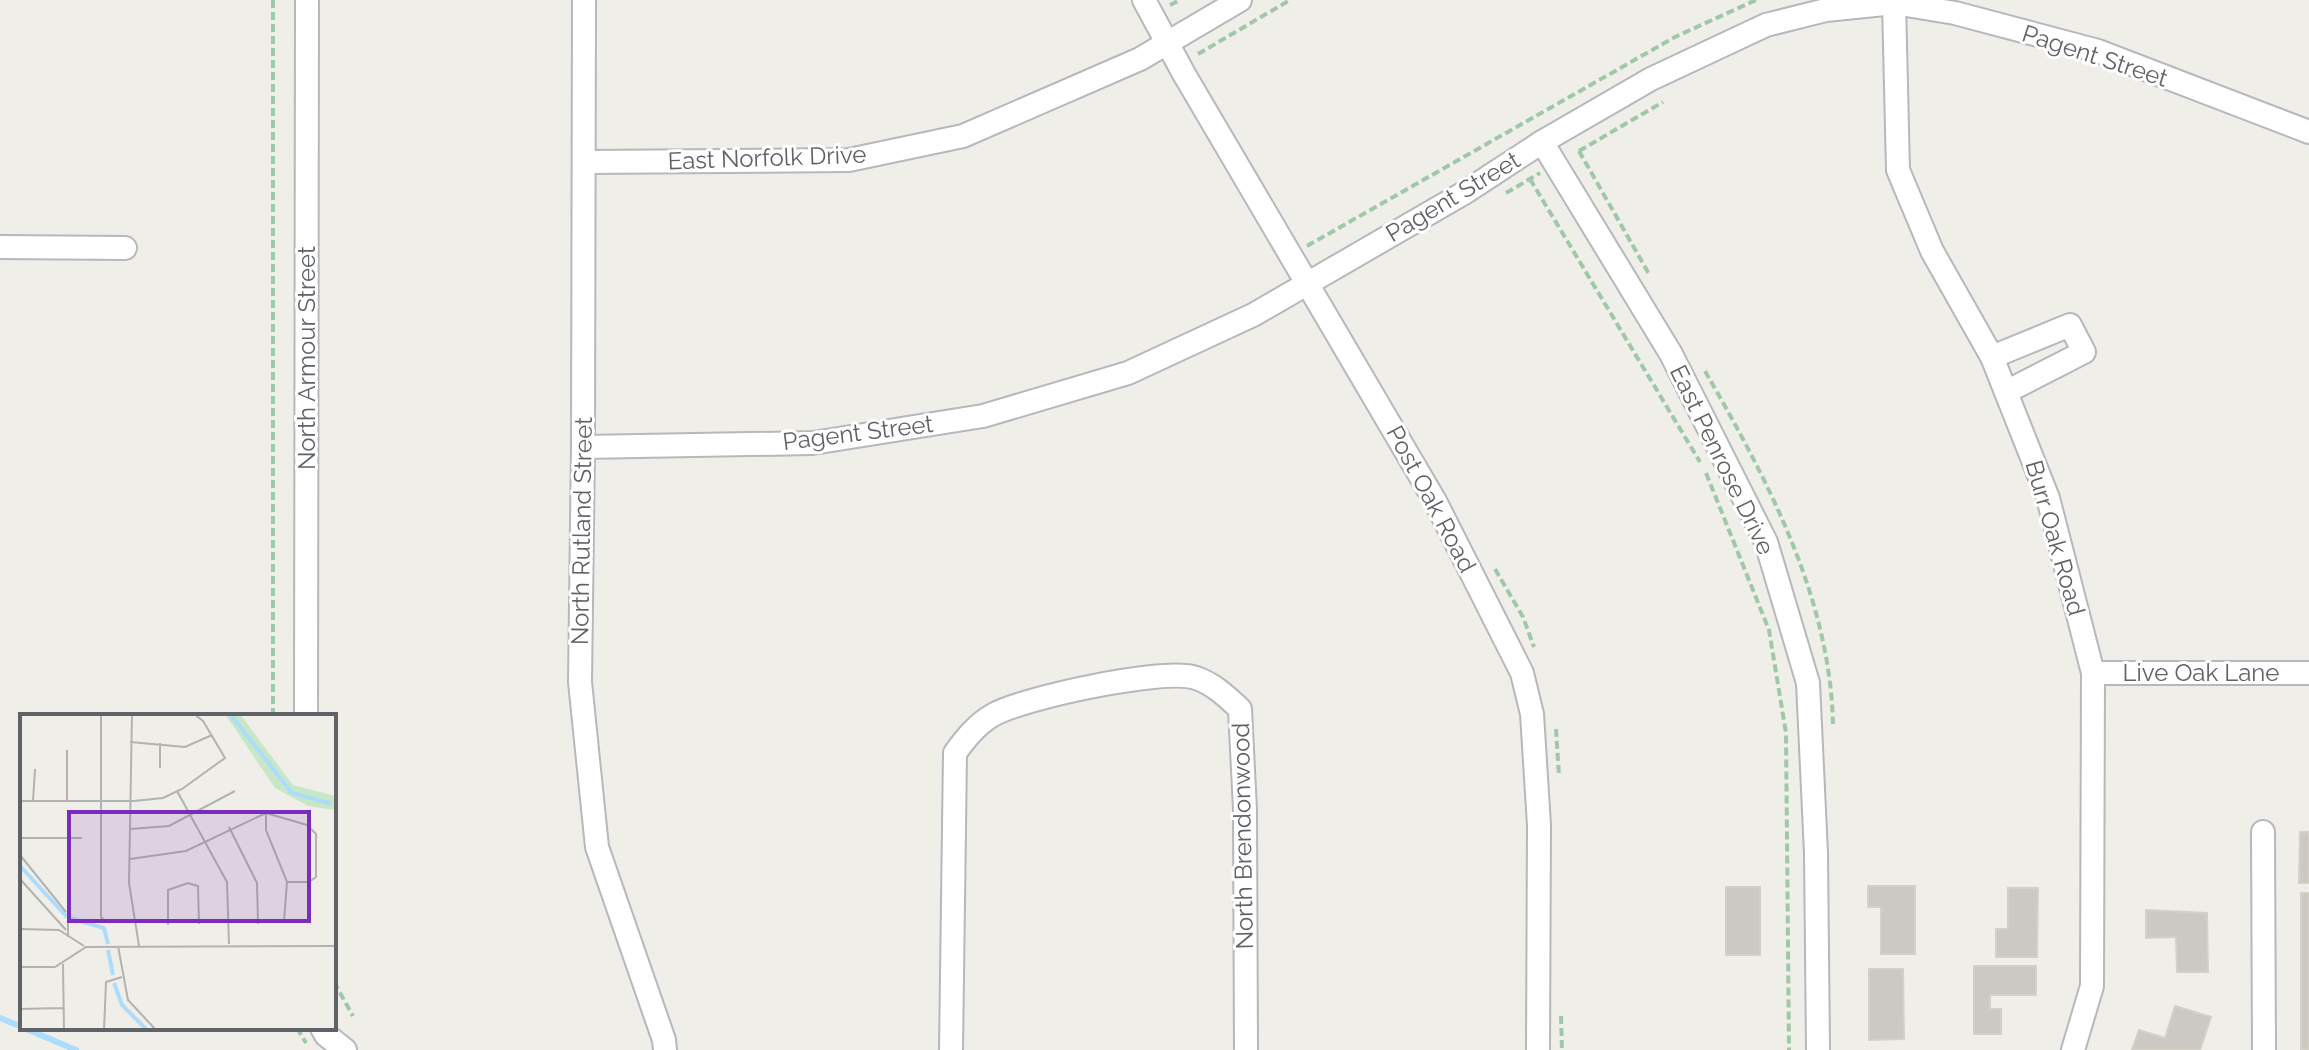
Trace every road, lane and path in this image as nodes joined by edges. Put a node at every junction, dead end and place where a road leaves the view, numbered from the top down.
1 (273, 0) edge
2 (307, 0) edge
3 (584, 0) edge
4 (1144, 0) edge
5 (1180, 0) edge
6 (1240, 0) edge
7 (1290, 0) edge
8 (1756, 0) edge
9 (1894, 3) junction
10 (1170, 5) dead end
11 (1167, 43) junction
12 (1198, 54) dead end
13 (2309, 132) edge
14 (1542, 142) junction
15 (584, 162) junction
16 (1530, 179) dead end
17 (1307, 246) dead end
18 (0, 247) edge
19 (125, 248) dead end
20 (1309, 282) junction
21 (1992, 357) junction
22 (2006, 392) junction
23 (583, 447) junction
24 (2093, 673) junction
25 (2309, 673) edge
26 (273, 714) edge
27 (306, 714) edge
28 (2263, 832) dead end
29 (336, 986) edge
30 (353, 1016) dead end
31 (323, 1030) edge
32 (345, 1050) edge
33 (665, 1050) edge
34 (951, 1050) edge
35 (1246, 1050) edge
36 (1538, 1050) edge
37 (1789, 1050) edge
38 (1818, 1050) edge
39 (2073, 1050) edge
40 (2264, 1050) edge

1 - 26 path
2 - 27 street, North Armour Street
3 - 15 street, North Rutland Street
4 - 11 street, Post Oak Road
5 - 10 path
6 - 11 street, East Norfolk Drive
7 - 12 path
8 - 17 path
9 - 13 street, Pagent Street
9 - 14 street, Pagent Street
9 - 21 street, Burr Oak Road
11 - 15 street, East Norfolk Drive
11 - 20 street, Post Oak Road
14 - 20 street, Pagent Street
14 - 38 street, East Penrose Drive
15 - 23 street, North Rutland Street
16 - 37 path
18 - 19 street
20 - 23 street, Pagent Street
20 - 36 street, Post Oak Road
21 - 22 street, Burr Oak Road
21 - 22 street
22 - 24 street, Burr Oak Road
23 - 33 street, North Rutland Street
24 - 25 street, Live Oak Lane
24 - 39 street, Burr Oak Road
28 - 40 street
29 - 30 path
31 - 32 street
34 - 35 street, North Brendonwood

